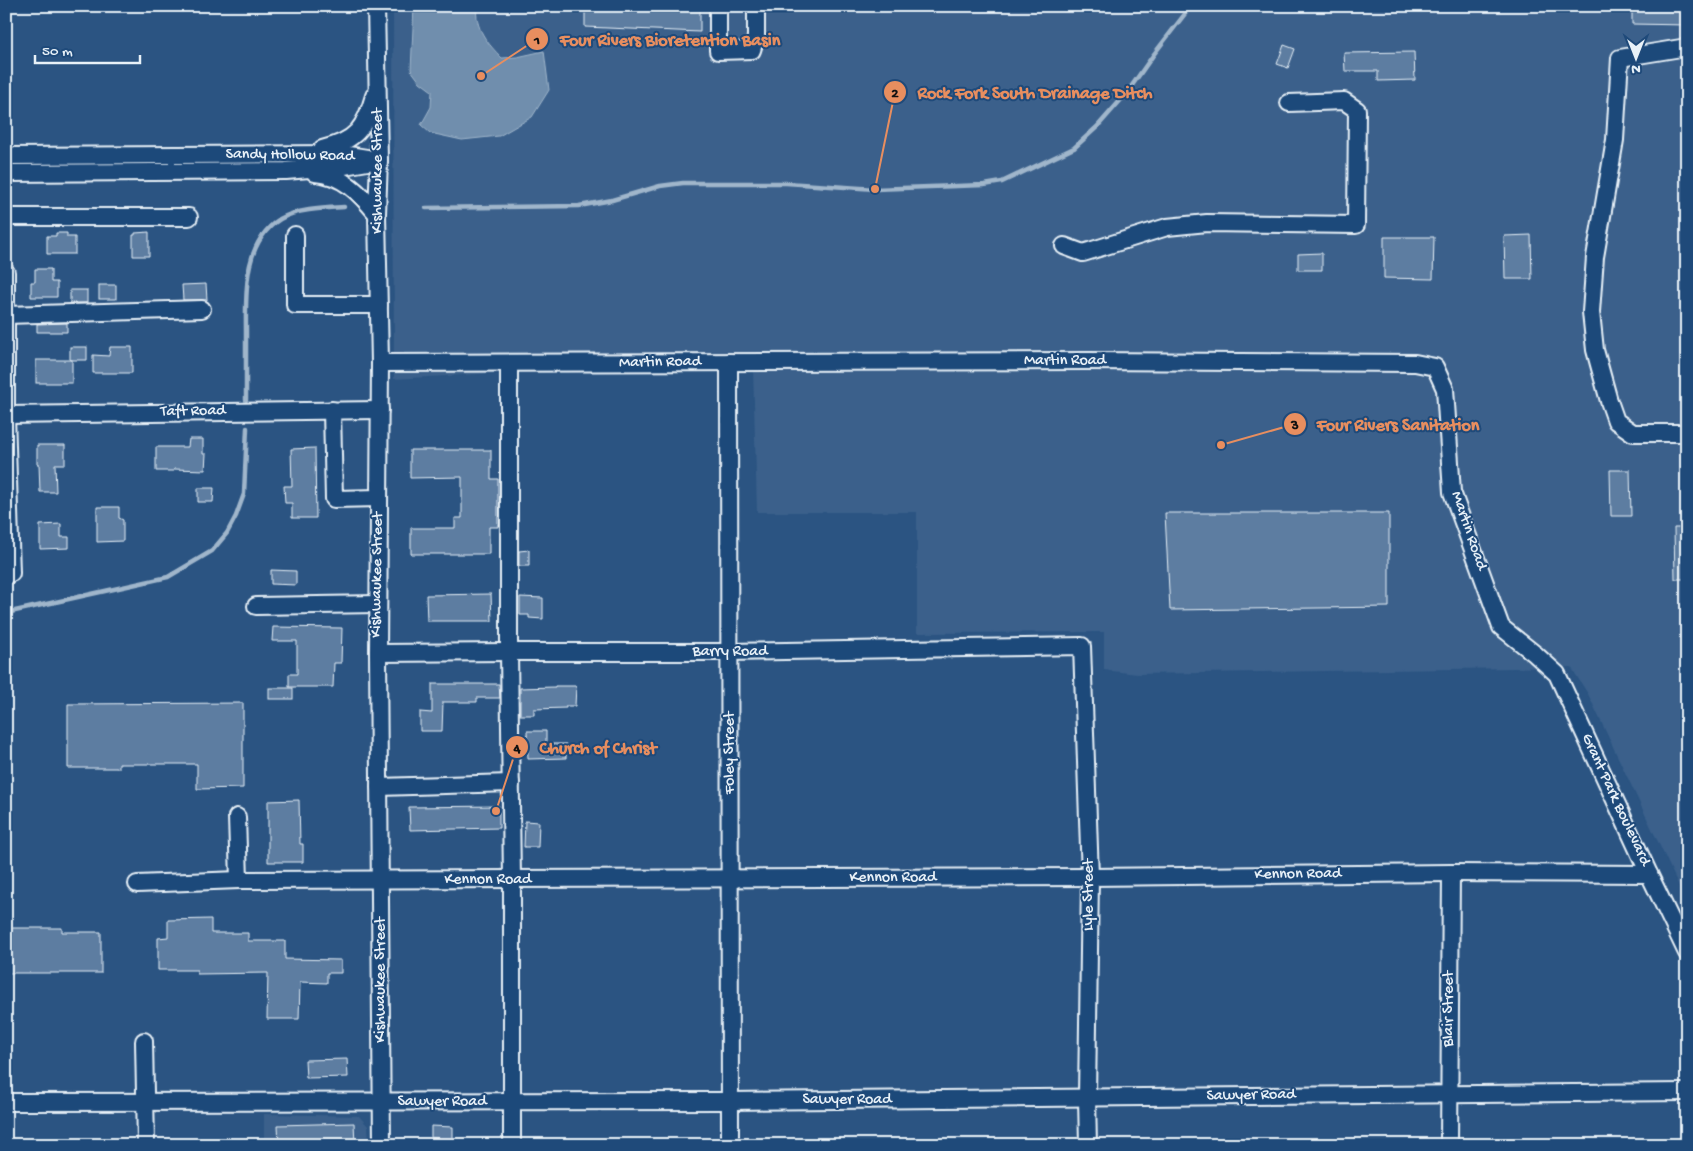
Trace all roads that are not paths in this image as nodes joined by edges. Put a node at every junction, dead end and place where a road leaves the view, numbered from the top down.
1 (376, 6) edge
2 (718, 6) edge
3 (756, 6) edge
4 (1687, 46) edge
5 (378, 84) junction
6 (1289, 103) dead end
7 (298, 154) junction
8 (6, 156) edge
9 (379, 160) junction
10 (286, 171) junction
11 (6, 173) edge
12 (377, 214) junction
13 (6, 217) edge
14 (189, 217) dead end
15 (295, 235) dead end
16 (1064, 246) dead end
17 (6, 272) edge
18 (379, 305) junction
19 (202, 309) dead end
20 (6, 315) edge
21 (729, 362) junction
22 (380, 364) junction
23 (509, 364) junction
24 (332, 410) junction
25 (380, 410) junction
26 (6, 415) edge
27 (1687, 433) edge
28 (379, 498) junction
29 (9, 574) edge
30 (378, 604) junction
31 (256, 606) dead end
32 (1082, 646) joint
33 (509, 652) junction
34 (729, 652) junction
35 (378, 653) junction
36 (1535, 654) joint
37 (511, 784) junction
38 (379, 787) junction
39 (237, 817) dead end
40 (1450, 874) junction
41 (1648, 874) junction
42 (1090, 877) junction
43 (730, 879) junction
44 (239, 880) junction
45 (380, 880) junction
46 (512, 880) junction
47 (137, 884) dead end
48 (1687, 953) edge
49 (144, 1041) dead end
50 (1687, 1092) edge
51 (1449, 1095) junction
52 (1088, 1098) junction
53 (512, 1101) junction
54 (730, 1101) junction
55 (6, 1102) edge
56 (382, 1102) junction
57 (146, 1103) junction
58 (146, 1145) edge
59 (382, 1145) edge
60 (512, 1145) edge
61 (730, 1145) edge
62 (1088, 1145) edge
63 (1449, 1145) edge

1 - 5 street, Kishwaukee Street
2 - 3 street
4 - 27 street
5 - 7 street
5 - 9 street, Kishwaukee Street
6 - 16 street
7 - 8 street, Sandy Hollow Road
7 - 9 street, Sandy Hollow Road
9 - 10 street, Sandy Hollow Road
9 - 12 street, Kishwaukee Street
10 - 11 street, Sandy Hollow Road
10 - 12 street
12 - 18 street, Kishwaukee Street
13 - 14 street
15 - 18 street
17 - 20 street
18 - 22 street, Kishwaukee Street
19 - 20 street
20 - 26 street
21 - 23 street, Martin Road
21 - 34 street, Foley Street
21 - 36 street, Martin Road
22 - 23 street, Martin Road
22 - 25 street, Kishwaukee Street
23 - 33 street
24 - 25 street, Taft Road
24 - 26 street, Taft Road
24 - 28 street
25 - 28 street, Kishwaukee Street
26 - 29 street
28 - 30 street, Kishwaukee Street
30 - 31 street
30 - 35 street, Kishwaukee Street
32 - 34 street, Barry Road
32 - 42 street, Lyle Street
33 - 34 street, Barry Road
33 - 35 street, Barry Road
33 - 37 street
34 - 43 street, Foley Street
35 - 38 street, Kishwaukee Street
36 - 41 street, Grant Park Boulevard
37 - 38 street
37 - 46 street
38 - 45 street, Kishwaukee Street
39 - 44 street
40 - 41 street, Kennon Road
40 - 42 street, Kennon Road
40 - 51 street, Blair Street
41 - 48 street, Grant Park Boulevard
42 - 43 street, Kennon Road
42 - 52 street, Lyle Street
43 - 46 street, Kennon Road
43 - 54 street, Foley Street
44 - 45 street, Kennon Road
44 - 47 street, Kennon Road
45 - 46 street, Kennon Road
45 - 56 street, Kishwaukee Street
46 - 53 street
49 - 57 street
50 - 51 street, Sawyer Road
51 - 52 street, Sawyer Road
51 - 63 street, Blair Street
52 - 54 street, Sawyer Road
52 - 62 street, Lyle Street
53 - 54 street, Sawyer Road
53 - 56 street, Sawyer Road
53 - 60 street
54 - 61 street, Foley Street
55 - 57 street, Sawyer Road
56 - 57 street, Sawyer Road
56 - 59 street, Kishwaukee Street
57 - 58 street

